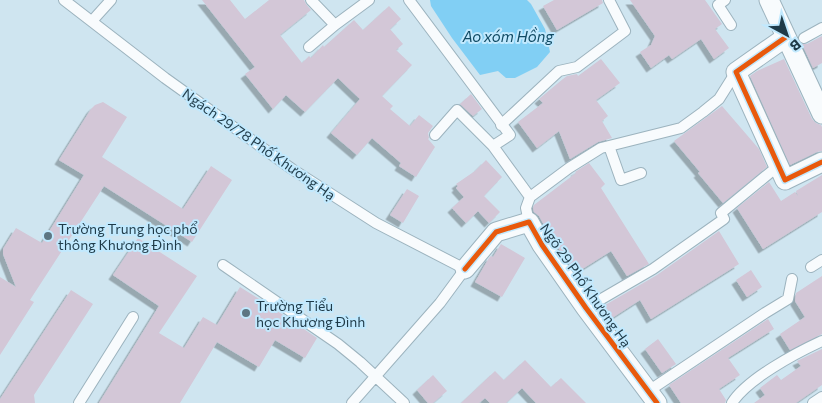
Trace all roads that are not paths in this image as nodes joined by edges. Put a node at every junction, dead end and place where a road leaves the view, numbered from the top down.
1 (64, 0) edge
2 (111, 0) edge
3 (311, 0) edge
4 (369, 0) edge
5 (410, 0) edge
6 (609, 0) edge
7 (725, 0) edge
8 (769, 0) edge
9 (92, 21) junction
10 (336, 25) junction
11 (732, 25) dead end
12 (822, 28) edge
13 (795, 37) junction
14 (309, 47) dead end
15 (736, 72) junction
16 (822, 114) edge
17 (501, 125) junction
18 (435, 135) dead end
19 (493, 146) junction
20 (609, 146) junction
21 (822, 162) edge
22 (772, 171) dead end
23 (641, 173) dead end
24 (530, 197) junction
25 (529, 222) junction
26 (822, 260) edge
27 (223, 265) dead end
28 (811, 267) dead end
29 (465, 269) junction
30 (792, 278) dead end
31 (586, 308) junction
32 (133, 317) dead end
33 (822, 341) edge
34 (376, 377) junction
35 (652, 397) edge
36 (822, 397) edge
37 (79, 403) edge
38 (352, 403) edge
39 (404, 403) edge
40 (732, 403) edge
41 (813, 403) edge

1 - 9 lane, Ngách 29/78 Phố Khương Hạ
2 - 9 lane
3 - 10 lane
4 - 10 lane
5 - 17 lane
6 - 17 lane
7 - 11 lane
8 - 13 street
9 - 29 lane, Ngách 29/78 Phố Khương Hạ
10 - 14 lane
12 - 13 lane
13 - 15 street
13 - 16 street
15 - 20 lane
15 - 21 street
17 - 19 lane
18 - 19 lane
19 - 24 lane
20 - 23 lane
20 - 24 lane
22 - 31 lane
24 - 25 lane, Ngõ 29 Phố Khương Hạ
25 - 29 street, Ngõ 29 Phố Khương Hạ
25 - 31 street, Ngõ 29 Phố Khương Hạ
26 - 28 lane
27 - 34 lane
29 - 34 lane
30 - 35 lane
31 - 35 street, Ngõ 29 Phố Khương Hạ
32 - 37 lane
33 - 40 lane
34 - 38 lane
34 - 39 lane
36 - 41 lane

